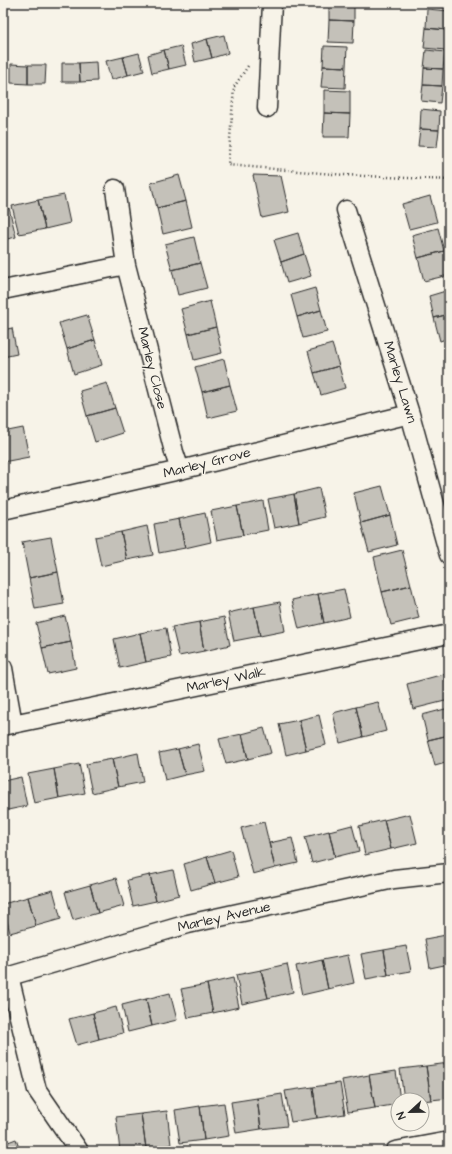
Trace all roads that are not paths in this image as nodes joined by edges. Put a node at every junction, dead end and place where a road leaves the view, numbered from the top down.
1 (272, 3) edge
2 (267, 108) dead end
3 (115, 189) dead end
4 (346, 210) dead end
5 (126, 266) junction
6 (3, 290) edge
7 (410, 414) junction
8 (180, 470) junction
9 (3, 510) edge
10 (449, 555) edge
11 (449, 634) edge
12 (3, 668) edge
13 (8, 726) edge
14 (449, 873) edge
15 (6, 977) edge
16 (449, 1141) edge
17 (80, 1151) edge
18 (395, 1151) edge

1 - 2 street
3 - 5 street, Marley Close
4 - 7 street, Marley Lawn
5 - 6 street
5 - 8 street, Marley Close
7 - 8 street, Marley Grove
7 - 10 street, Marley Lawn
8 - 9 street, Marley Grove
11 - 13 street, Marley Walk
12 - 13 street
14 - 15 street, Marley Avenue
15 - 17 street
16 - 18 street

